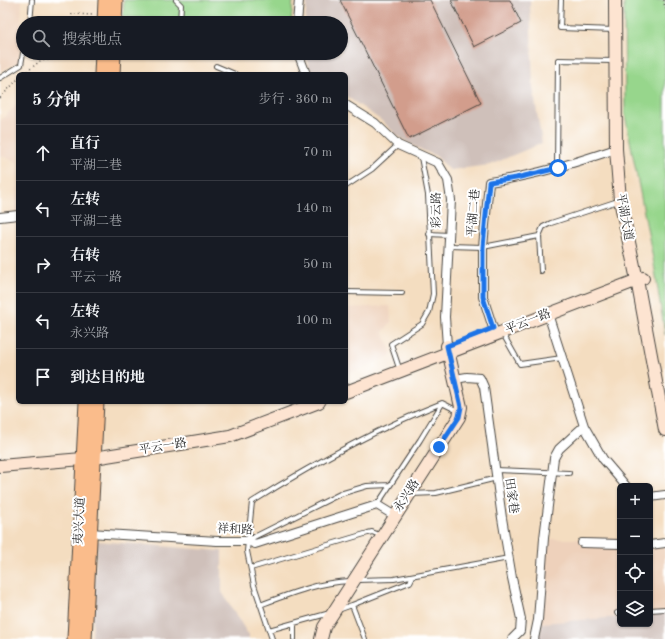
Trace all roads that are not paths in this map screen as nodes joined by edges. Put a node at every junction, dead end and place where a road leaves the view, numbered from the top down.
1 (32, 0) edge
2 (105, 0) edge
3 (116, 0) edge
4 (176, 0) edge
5 (299, 0) edge
6 (561, 0) edge
7 (615, 0) edge
8 (620, 0) edge
9 (31, 16) edge
10 (109, 16) edge
11 (111, 16) edge
12 (180, 16) edge
13 (298, 16) edge
14 (616, 30) junction
15 (22, 60) edge
16 (102, 60) edge
17 (114, 60) edge
18 (301, 60) edge
19 (617, 61) junction
20 (216, 66) dead end
21 (101, 72) edge
22 (113, 72) edge
23 (230, 72) edge
24 (305, 72) edge
25 (0, 78) edge
26 (348, 106) edge
27 (398, 145) junction
28 (616, 149) junction
29 (421, 157) junction
30 (558, 168) junction
31 (348, 185) edge
32 (620, 200) junction
33 (16, 216) edge
34 (0, 217) edge
35 (429, 234) junction
36 (449, 235) junction
37 (539, 236) junction
38 (449, 246) junction
39 (483, 247) junction
40 (541, 271) dead end
41 (639, 275) junction
42 (348, 292) edge
43 (402, 293) dead end
44 (548, 314) junction
45 (498, 330) junction
46 (448, 349) junction
47 (562, 358) junction
48 (398, 365) junction
49 (455, 379) junction
50 (348, 385) edge
51 (348, 391) edge
52 (665, 402) edge
53 (442, 403) junction
54 (86, 404) edge
55 (97, 404) edge
56 (299, 404) edge
57 (314, 404) edge
58 (460, 412) junction
59 (584, 426) junction
60 (665, 430) edge
61 (89, 455) junction
62 (0, 460) edge
63 (0, 466) edge
64 (551, 472) junction
65 (569, 473) dead end
66 (496, 474) junction
67 (624, 483) edge
68 (390, 486) junction
69 (409, 494) junction
70 (665, 495) edge
71 (653, 497) edge
72 (377, 505) junction
73 (395, 516) junction
74 (90, 534) junction
75 (382, 536) junction
76 (248, 541) junction
77 (582, 543) dead end
78 (665, 543) edge
79 (617, 544) edge
80 (653, 545) edge
81 (509, 558) junction
82 (251, 568) junction
83 (413, 576) junction
84 (354, 581) junction
85 (260, 605) junction
86 (352, 605) junction
87 (665, 609) edge
88 (653, 610) edge
89 (333, 612) junction
90 (294, 623) junction
91 (269, 630) junction
92 (74, 639) edge
93 (85, 639) edge
94 (272, 639) edge
95 (294, 639) edge
96 (321, 639) edge
97 (365, 639) edge
98 (512, 639) edge
99 (534, 639) edge

1 - 9 lane
2 - 10 main road
3 - 11 main road
4 - 12 lane
5 - 13 street
6 - 14 lane
7 - 14 main road, 平湖大道
8 - 41 main road, 平湖大道
14 - 19 main road, 平湖大道
15 - 25 lane
16 - 21 main road
17 - 22 main road
18 - 24 street
19 - 28 main road, 平湖大道
19 - 30 lane
20 - 23 lane
26 - 27 street, 彩云路
27 - 29 street, 彩云路
27 - 31 lane
28 - 30 street, 平湖二巷
28 - 32 main road, 平湖大道
29 - 35 lane
29 - 36 street, 彩云路
30 - 39 street, 平湖二巷
32 - 37 lane
32 - 41 main road, 平湖大道
33 - 34 street
35 - 36 lane
35 - 48 lane
36 - 38 street, 彩云路
37 - 39 lane
37 - 40 lane
38 - 39 lane
38 - 46 street, 彩云路
39 - 45 street, 平湖二巷
41 - 44 main road, 平云一路
41 - 45 main road, 平云一路
41 - 52 main road, 平湖大道
41 - 60 main road, 平湖大道
42 - 43 lane
44 - 45 main road, 平云一路
44 - 47 street
45 - 46 main road, 平云一路
45 - 47 lane
46 - 48 main road, 平云一路
46 - 49 main road
46 - 51 main road, 平云一路
47 - 59 street
48 - 50 main road, 平云一路
49 - 58 main road
49 - 66 street, 田家巷
53 - 58 lane
53 - 68 lane
53 - 76 lane
54 - 61 main road, 夷兴大道
55 - 61 main road, 夷兴大道
56 - 61 main road, 平云一路
57 - 61 main road, 平云一路
58 - 69 main road, 永兴路
59 - 64 street
59 - 67 street
61 - 62 main road, 平云一路
61 - 63 main road, 平云一路
61 - 74 main road, 夷兴大道
61 - 92 main road, 夷兴大道
64 - 65 lane
64 - 66 lane
64 - 99 street
66 - 69 lane
66 - 81 street, 田家巷
68 - 72 lane
68 - 76 lane
69 - 73 main road, 永兴路
70 - 71 street
72 - 73 street
72 - 76 street, 祥和路
73 - 75 main road, 永兴路
74 - 76 street, 祥和路
74 - 93 main road, 夷兴大道
75 - 82 lane
75 - 84 main road, 永兴路
76 - 82 lane
77 - 79 street
78 - 80 street
81 - 83 lane
81 - 98 street, 田家巷
82 - 85 lane
83 - 84 lane
83 - 86 lane
84 - 85 lane
84 - 89 main road, 永兴路
85 - 91 lane
86 - 89 lane
86 - 97 lane
87 - 88 lane
89 - 90 lane
89 - 96 main road, 永兴路
90 - 91 lane
90 - 95 lane
91 - 94 lane

